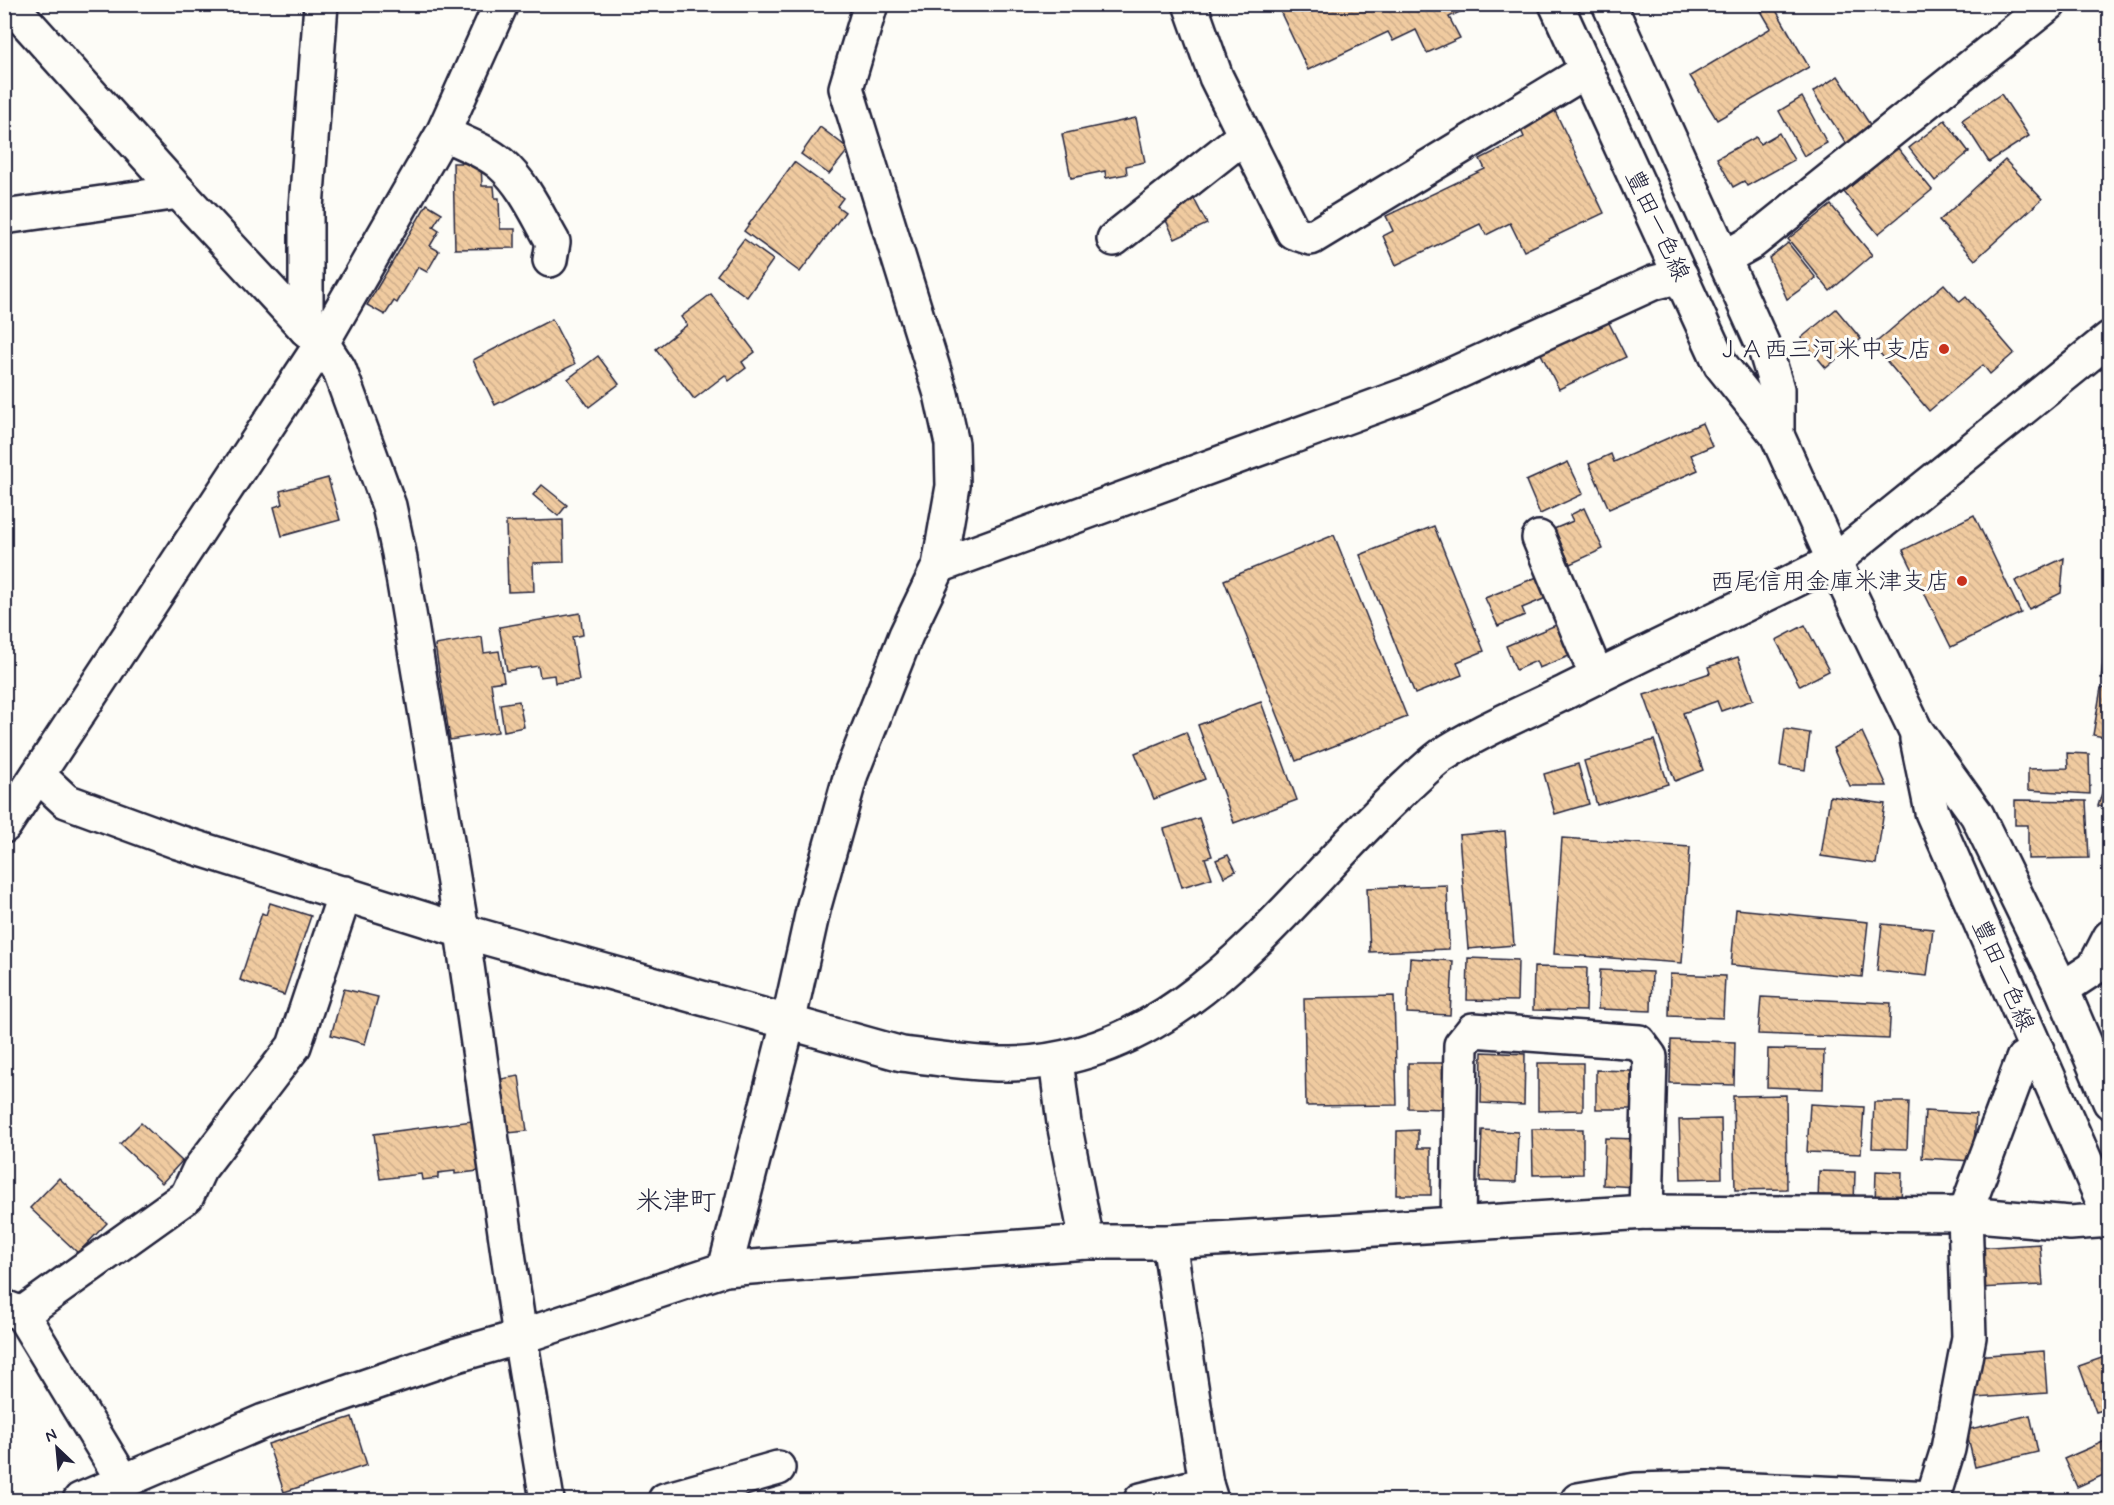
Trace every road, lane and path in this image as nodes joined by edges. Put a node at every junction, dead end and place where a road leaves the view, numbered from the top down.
1 (10, 4) edge
2 (321, 4) edge
3 (501, 4) edge
4 (871, 4) edge
5 (1190, 4) edge
6 (1556, 4) edge
7 (1609, 4) edge
8 (2049, 4) edge
9 (1586, 71) junction
10 (443, 133) junction
11 (1244, 136) junction
12 (179, 192) junction
13 (4, 217) edge
14 (1114, 240) dead end
15 (1724, 258) junction
16 (550, 260) dead end
17 (1681, 276) junction
18 (314, 336) junction
19 (2109, 338) edge
20 (1777, 435) junction
21 (1539, 538) dead end
22 (1834, 561) junction
23 (939, 566) junction
24 (1597, 677) junction
25 (1915, 729) junction
26 (38, 775) junction
27 (4, 826) edge
28 (345, 893) junction
29 (462, 931) junction
30 (2109, 937) edge
31 (2061, 989) junction
32 (788, 1023) junction
33 (2037, 1050) junction
34 (1056, 1060) junction
35 (2109, 1102) edge
36 (1646, 1212) junction
37 (1965, 1214) junction
38 (2109, 1218) edge
39 (1458, 1223) junction
40 (1087, 1242) junction
41 (1169, 1242) junction
42 (724, 1269) junction
43 (13, 1310) edge
44 (520, 1337) junction
45 (778, 1468) dead end
46 (124, 1482) junction
47 (1209, 1492) edge
48 (1932, 1499) edge
49 (80, 1500) edge
50 (547, 1500) edge
51 (665, 1500) edge
52 (1141, 1500) edge
53 (1578, 1500) edge

1 - 12 street
2 - 18 street
3 - 10 street
4 - 23 street
5 - 11 street
6 - 9 street, 豊田一色線
7 - 15 street, 豊田一色線
8 - 15 street
9 - 11 street
9 - 17 street, 豊田一色線
10 - 16 street
10 - 18 street
11 - 14 street
12 - 13 street
12 - 18 street
15 - 20 street, 豊田一色線
17 - 20 street, 豊田一色線
17 - 23 street
18 - 26 street
18 - 29 street
19 - 22 street
20 - 22 street, 豊田一色線
21 - 24 street
22 - 24 street
22 - 25 street, 豊田一色線
23 - 32 street
24 - 34 street
25 - 31 street, 豊田一色線
25 - 33 street, 豊田一色線
26 - 27 street
26 - 28 street
28 - 29 street
28 - 43 street
29 - 32 street
29 - 44 street
30 - 31 street
31 - 35 street, 豊田一色線
32 - 34 street
32 - 42 street
33 - 37 street
33 - 38 street, 豊田一色線
34 - 40 street
36 - 37 street
36 - 39 street
36 - 39 street
37 - 38 street
37 - 48 street
39 - 41 street
40 - 41 street
40 - 42 street
41 - 47 street
42 - 44 street
43 - 46 street
44 - 46 street
44 - 50 street
45 - 51 street
46 - 49 street
47 - 52 street
48 - 53 street

